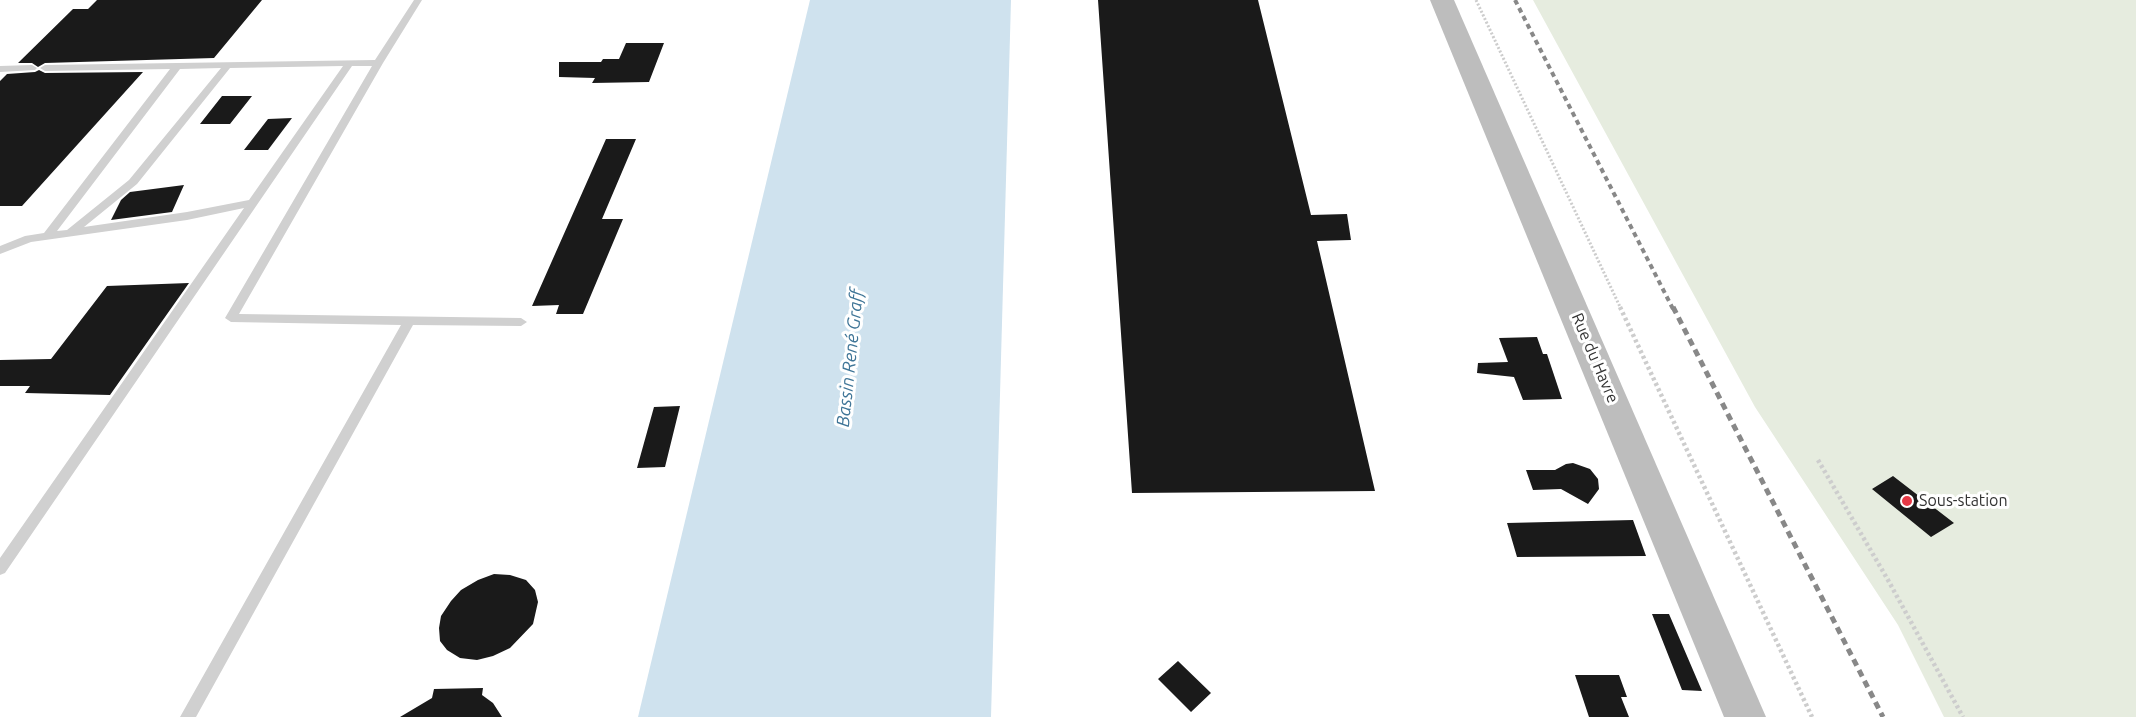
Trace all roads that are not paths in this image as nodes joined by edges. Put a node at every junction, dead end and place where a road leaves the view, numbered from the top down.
1 (418, 0) edge
2 (1442, 0) edge
3 (348, 63) junction
4 (378, 63) junction
5 (228, 65) junction
6 (177, 66) junction
7 (32, 68) dead end
8 (45, 68) dead end
9 (0, 69) edge
10 (253, 202) junction
11 (69, 233) junction
12 (48, 236) junction
13 (0, 250) edge
14 (409, 321) junction
15 (521, 322) dead end
16 (0, 569) edge
17 (188, 717) edge
18 (1745, 717) edge

1 - 4 lane
2 - 18 main road, Rue du Havre
3 - 4 lane
3 - 5 lane
3 - 10 lane
4 - 14 lane
5 - 6 lane
5 - 11 lane
6 - 8 lane
6 - 12 lane
7 - 9 lane
10 - 11 lane
10 - 16 lane
11 - 12 lane
12 - 13 lane
14 - 15 lane
14 - 17 lane

